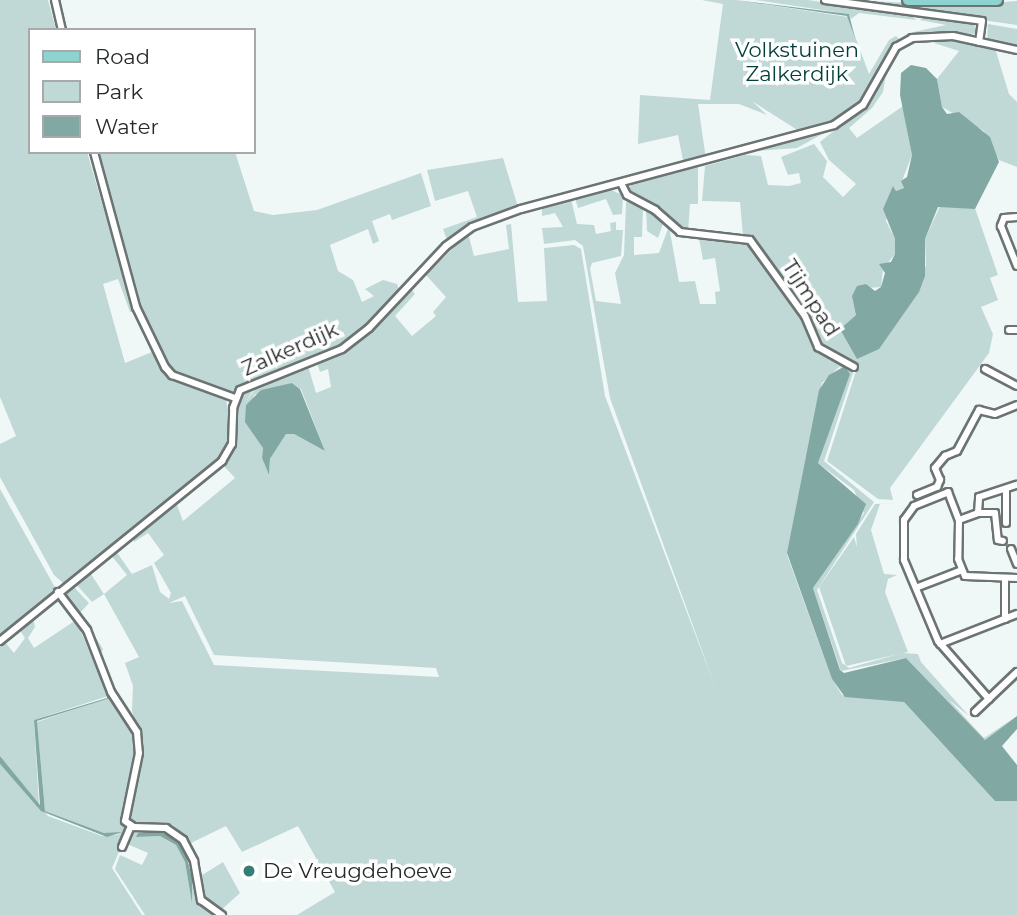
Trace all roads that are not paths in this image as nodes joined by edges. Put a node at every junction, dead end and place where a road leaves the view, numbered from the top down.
1 (55, 0) edge
2 (825, 0) edge
3 (908, 0) edge
4 (997, 0) edge
5 (62, 28) edge
6 (979, 42) junction
7 (1017, 50) edge
8 (95, 154) edge
9 (622, 185) junction
10 (1017, 217) edge
11 (1017, 266) edge
12 (854, 367) dead end
13 (985, 369) dead end
14 (1017, 386) edge
15 (235, 398) junction
16 (1017, 405) edge
17 (1017, 485) edge
18 (1006, 489) junction
19 (917, 495) dead end
20 (978, 513) junction
21 (959, 520) junction
22 (1006, 523) dead end
23 (1003, 541) dead end
24 (1011, 549) dead end
25 (1017, 564) edge
26 (962, 569) junction
27 (1005, 578) junction
28 (1017, 578) edge
29 (918, 587) junction
30 (58, 592) junction
31 (1017, 614) edge
32 (1005, 619) junction
33 (0, 641) edge
34 (940, 645) junction
35 (1017, 672) edge
36 (989, 699) junction
37 (975, 712) dead end
38 (131, 826) junction
39 (122, 847) dead end
40 (222, 915) edge

1 - 5 street
2 - 6 street
3 - 4 main road
6 - 7 street, Zalkerdijk
6 - 9 street, Zalkerdijk
8 - 15 street
9 - 12 street, Tijmpad
9 - 15 street, Zalkerdijk
10 - 11 street
13 - 14 street
15 - 30 street, Zalkerdijk
16 - 19 street
17 - 18 street
18 - 20 street
18 - 22 street
20 - 21 street
20 - 23 street
21 - 26 street
21 - 29 street
24 - 25 street
26 - 27 street
26 - 29 street
27 - 28 street
27 - 32 street
29 - 34 street
30 - 33 street, Zalkerdijk
30 - 38 street
31 - 32 street
32 - 34 street
34 - 36 street
35 - 36 street
36 - 37 street
38 - 39 street
38 - 40 street

